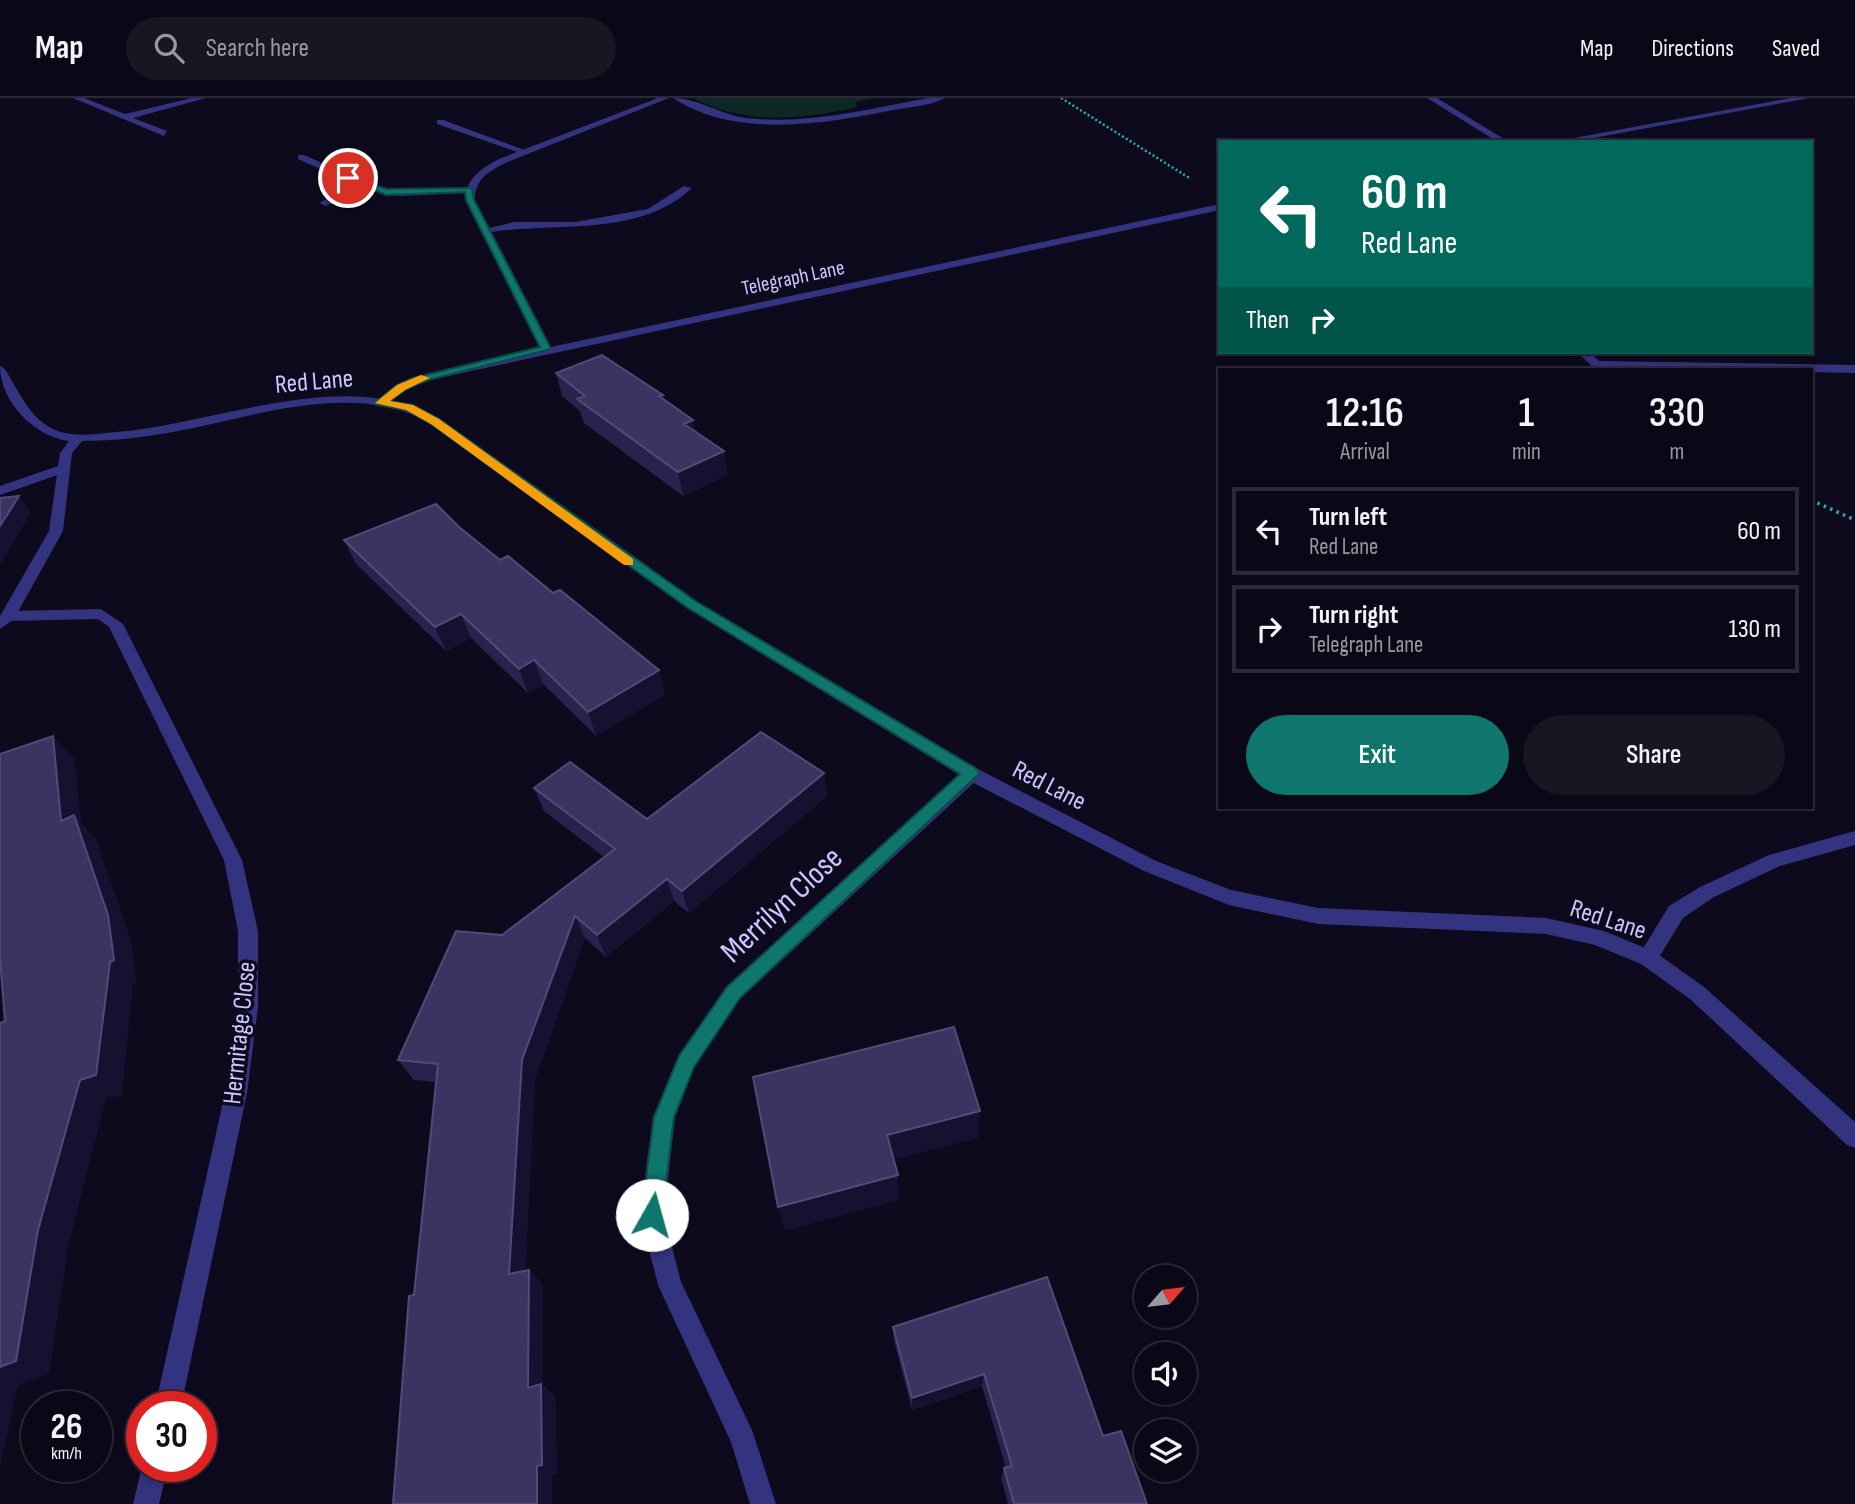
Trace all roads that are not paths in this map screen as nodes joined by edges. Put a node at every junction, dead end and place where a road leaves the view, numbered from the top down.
1 (78, 98) edge
2 (202, 98) edge
3 (665, 98) edge
4 (677, 98) edge
5 (941, 98) edge
6 (1431, 98) edge
7 (1805, 98) edge
8 (125, 117) junction
9 (440, 122) dead end
10 (164, 134) dead end
11 (1502, 140) edge
12 (1567, 140) edge
13 (526, 152) junction
14 (301, 157) dead end
15 (687, 187) dead end
16 (371, 188) junction
17 (469, 190) junction
18 (325, 203) dead end
19 (1218, 207) edge
20 (486, 230) junction
21 (546, 349) junction
22 (1585, 354) edge
23 (1600, 367) edge
24 (1728, 368) edge
25 (1813, 369) edge
26 (1855, 369) edge
27 (0, 370) edge
28 (381, 403) junction
29 (78, 438) junction
30 (64, 468) junction
31 (0, 491) edge
32 (4, 620) edge
33 (971, 774) junction
34 (1855, 838) edge
35 (1647, 958) junction
36 (1855, 1137) edge
37 (171, 1391) edge
38 (151, 1482) edge
39 (146, 1504) edge
40 (763, 1504) edge

1 - 8 street
2 - 8 street
3 - 13 street
4 - 5 street
6 - 11 street
7 - 12 street
8 - 10 street
9 - 13 street
13 - 17 street
14 - 16 street
15 - 20 street
16 - 17 street
16 - 18 street
17 - 20 street
19 - 21 street, Telegraph Lane
20 - 21 street
21 - 28 street, Telegraph Lane
22 - 23 street
23 - 24 street
25 - 26 street
27 - 29 street, Red Lane
28 - 29 street, Red Lane
28 - 33 street, Red Lane
29 - 30 street
30 - 31 street
30 - 32 street
32 - 37 street, Hermitage Close
33 - 35 street, Red Lane
33 - 40 street, Merrilyn Close
34 - 35 street
35 - 36 street, Red Lane
38 - 39 street

